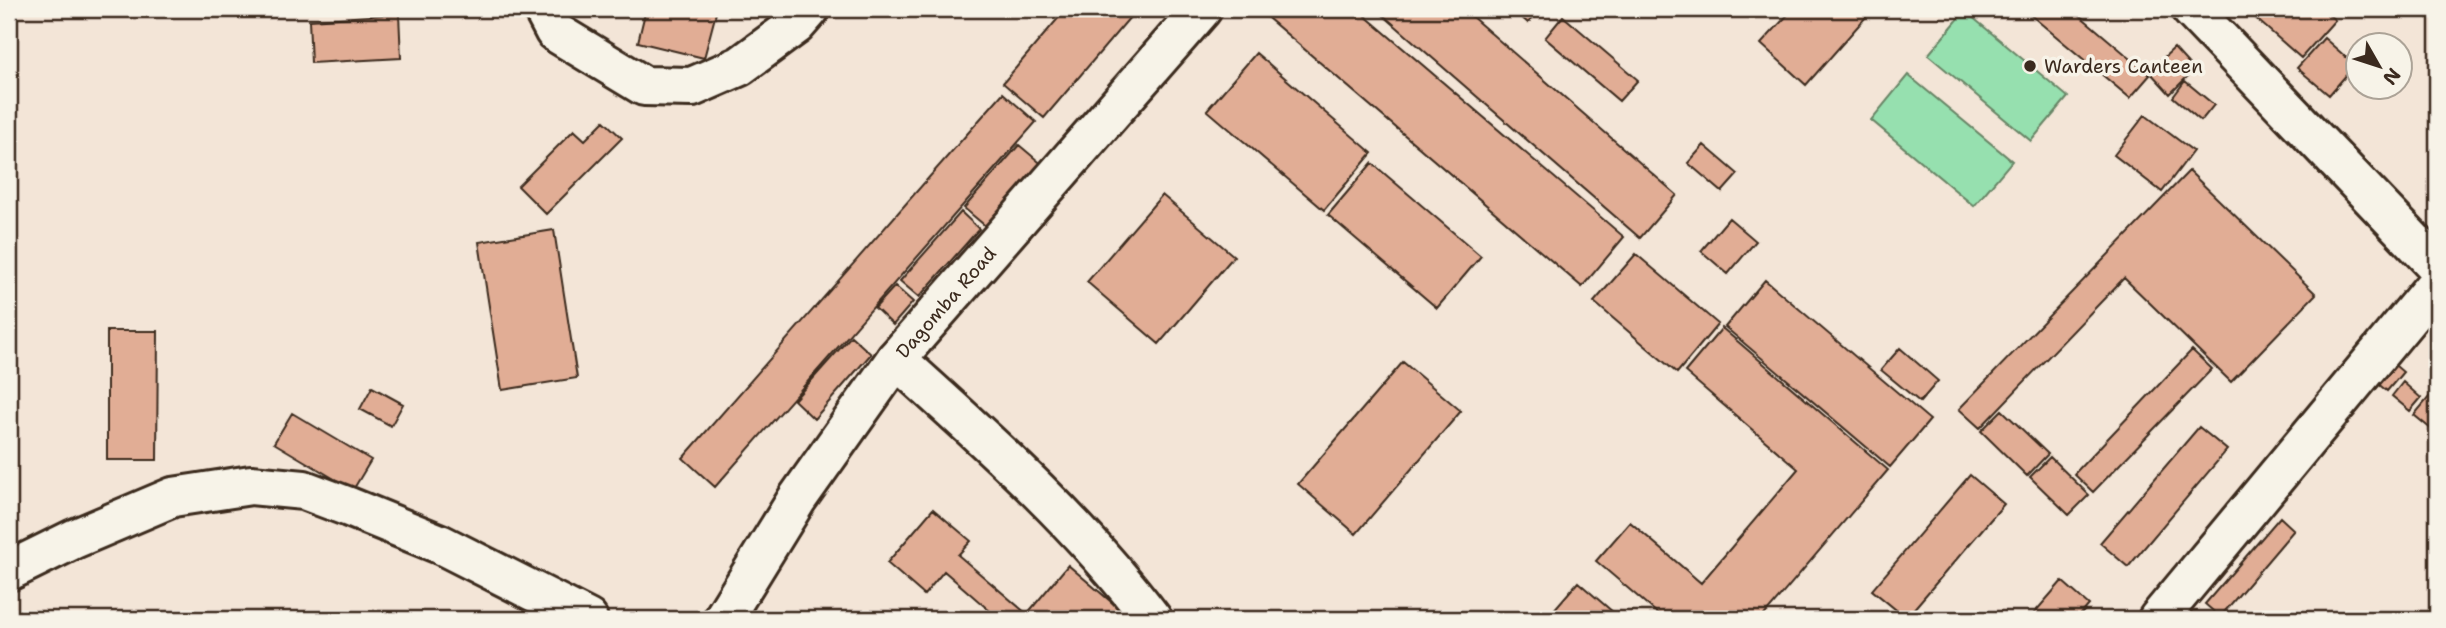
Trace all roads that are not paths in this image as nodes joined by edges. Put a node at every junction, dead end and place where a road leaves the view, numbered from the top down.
1 (543, 9) edge
2 (810, 9) edge
3 (2191, 9) edge
4 (1198, 10) edge
5 (2437, 267) edge
6 (2437, 283) edge
7 (896, 359) junction
8 (9, 571) edge
9 (588, 619) edge
10 (723, 619) edge
11 (1152, 619) edge
12 (2158, 619) edge

1 - 2 street
3 - 5 street
4 - 7 street, Dagomba Road
6 - 12 street
7 - 10 street, Dagomba Road
7 - 11 street
8 - 9 street

